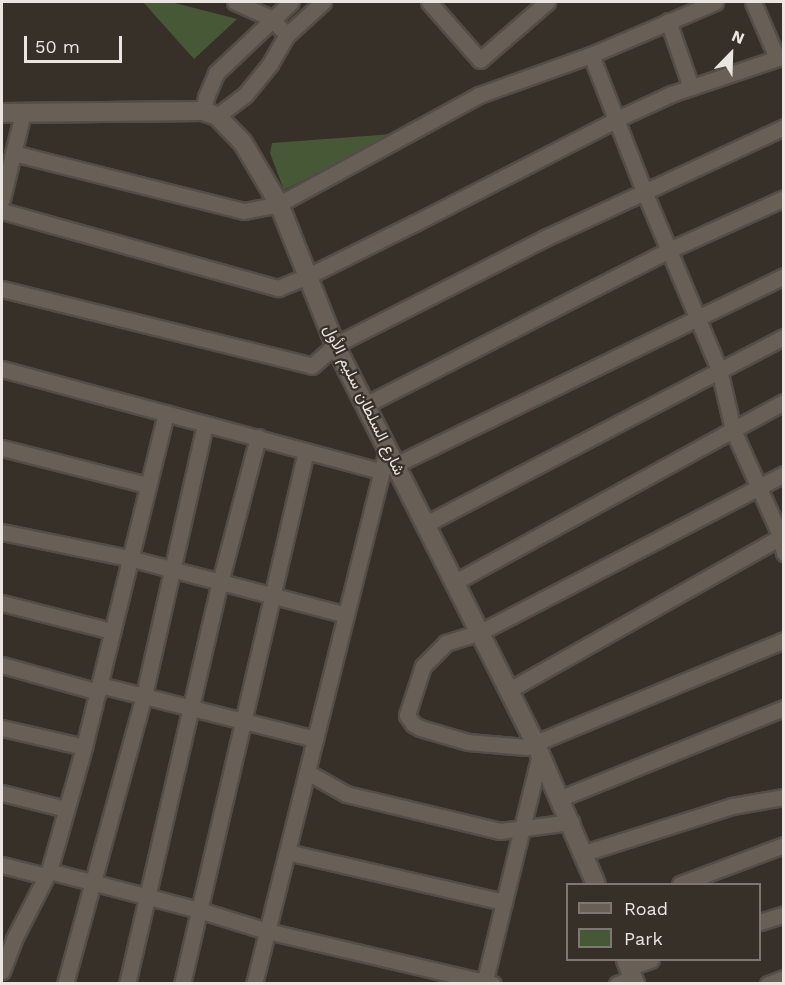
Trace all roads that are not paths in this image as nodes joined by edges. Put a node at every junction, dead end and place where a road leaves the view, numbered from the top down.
1 (236, 2) edge
2 (291, 2) edge
3 (323, 2) edge
4 (429, 2) edge
5 (547, 2) edge
6 (714, 2) edge
7 (753, 2) edge
8 (272, 18) junction
9 (668, 21) junction
10 (287, 35) junction
11 (591, 54) junction
12 (780, 57) edge
13 (691, 87) junction
14 (2, 113) edge
15 (23, 113) junction
16 (210, 114) junction
17 (616, 119) junction
18 (783, 127) edge
19 (13, 153) junction
20 (644, 191) junction
21 (783, 198) edge
22 (2, 199) edge
23 (279, 204) junction
24 (2, 211) edge
25 (669, 250) junction
26 (308, 276) junction
27 (783, 276) edge
28 (2, 288) edge
29 (696, 318) junction
30 (783, 337) edge
31 (335, 345) junction
32 (2, 369) edge
33 (719, 369) junction
34 (783, 402) edge
35 (365, 405) junction
36 (166, 413) junction
37 (205, 424) junction
38 (733, 430) junction
39 (258, 437) junction
40 (2, 448) edge
41 (306, 451) junction
42 (388, 462) junction
43 (783, 474) edge
44 (147, 485) junction
45 (757, 486) junction
46 (424, 525) junction
47 (2, 532) edge
48 (782, 536) edge
49 (783, 553) edge
50 (129, 558) junction
51 (172, 570) junction
52 (220, 582) junction
53 (455, 582) junction
54 (274, 596) junction
55 (2, 603) edge
56 (346, 615) junction
57 (112, 630) junction
58 (481, 632) junction
59 (783, 640) edge
60 (2, 664) edge
61 (99, 688) junction
62 (510, 690) junction
63 (144, 695) junction
64 (190, 707) junction
65 (783, 708) edge
66 (244, 721) junction
67 (2, 728) edge
68 (315, 739) junction
69 (84, 747) junction
70 (538, 749) junction
71 (307, 772) junction
72 (2, 793) edge
73 (783, 797) edge
74 (561, 798) junction
75 (66, 809) junction
76 (571, 822) junction
77 (522, 828) junction
78 (783, 844) edge
79 (287, 852) junction
80 (584, 853) junction
81 (2, 866) edge
82 (47, 873) junction
83 (595, 883) edge
84 (685, 883) edge
85 (93, 884) junction
86 (147, 896) junction
87 (504, 902) junction
88 (199, 910) junction
89 (783, 914) edge
90 (761, 921) edge
91 (267, 931) junction
92 (8, 937) edge
93 (649, 961) edge
94 (2, 971) edge
95 (628, 974) edge
96 (783, 978) edge
97 (487, 983) edge
98 (65, 984) edge
99 (127, 984) edge
100 (182, 984) edge
101 (254, 984) edge
102 (768, 984) edge

1 - 8 street
2 - 8 street
3 - 10 street
4 - 5 street
6 - 9 street
7 - 12 street
8 - 10 street
8 - 16 street
9 - 11 street
9 - 13 street
10 - 16 street
11 - 17 street
11 - 23 street
12 - 13 street
13 - 17 street
14 - 15 street
15 - 16 street
15 - 19 street
16 - 23 street, شارع السلطان سليم الأول
17 - 20 street
17 - 26 street
18 - 20 street
19 - 22 street
19 - 23 street
20 - 25 street
20 - 31 street
21 - 25 street
23 - 26 street, شارع السلطان سليم الأول
24 - 26 street
25 - 29 street
25 - 35 street
26 - 31 street, شارع السلطان سليم الأول
27 - 29 street
28 - 31 street
29 - 33 street
29 - 42 street
30 - 33 street
31 - 35 street, شارع السلطان سليم الأول
32 - 36 street
33 - 38 street
33 - 46 street
34 - 38 street
35 - 42 street, شارع السلطان سليم الأول
36 - 37 street
36 - 44 street
37 - 39 street
37 - 51 street
38 - 45 street
38 - 53 street
39 - 41 street
39 - 52 street
40 - 44 street
41 - 42 street
41 - 54 street
42 - 46 street, شارع السلطان سليم الأول
42 - 56 street
43 - 45 street
44 - 50 street
45 - 48 street
45 - 58 street
46 - 53 street, شارع السلطان سليم الأول
47 - 50 street
48 - 49 street
48 - 62 street
50 - 51 street
50 - 57 street
51 - 52 street
51 - 63 street
52 - 54 street
52 - 64 street
53 - 58 street, شارع السلطان سليم الأول
54 - 56 street
54 - 66 street
55 - 57 street
56 - 68 street
57 - 61 street
58 - 62 street, شارع السلطان سليم الأول
58 - 70 street
59 - 70 street
60 - 61 street
61 - 63 street
61 - 69 street
62 - 70 street, شارع السلطان سليم الأول
63 - 64 street
63 - 85 street
64 - 66 street
64 - 86 street
65 - 74 street
66 - 68 street
66 - 88 street
67 - 69 street
68 - 71 street
69 - 75 street
70 - 74 street, شارع السلطان سليم الأول
70 - 77 street
71 - 77 street
71 - 79 street
72 - 75 street
73 - 80 street
74 - 76 street, شارع السلطان سليم الأول
75 - 82 street
76 - 77 street
76 - 80 street, شارع السلطان سليم الأول
77 - 87 street
78 - 84 street
79 - 87 street
79 - 91 street
80 - 83 street, شارع السلطان سليم الأول
81 - 82 street
82 - 85 street
82 - 92 street
85 - 86 street
85 - 98 street
86 - 88 street
86 - 99 street
87 - 97 street
88 - 91 street
88 - 100 street
89 - 90 street
91 - 97 street
91 - 101 street
92 - 94 street
93 - 95 street
96 - 102 street

